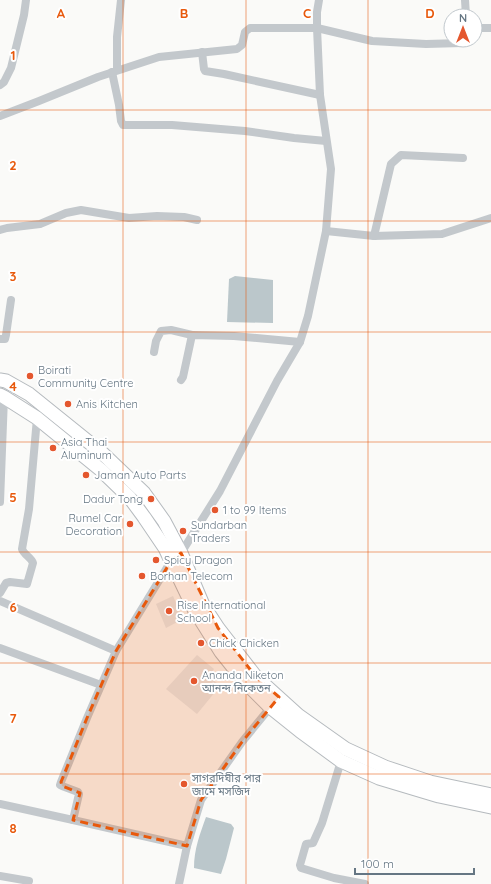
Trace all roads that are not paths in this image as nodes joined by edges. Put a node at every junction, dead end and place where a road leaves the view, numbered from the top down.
1 (26, 0) edge
2 (121, 0) edge
3 (320, 0) edge
4 (317, 28) junction
5 (443, 44) edge
6 (202, 52) junction
7 (115, 71) junction
8 (0, 85) edge
9 (320, 94) junction
10 (0, 116) edge
11 (326, 140) junction
12 (463, 158) dead end
13 (491, 218) edge
14 (197, 220) dead end
15 (0, 230) edge
16 (326, 231) junction
17 (374, 236) junction
18 (11, 300) dead end
19 (192, 335) junction
20 (0, 339) edge
21 (300, 342) junction
22 (154, 352) dead end
23 (0, 380) edge
24 (181, 380) dead end
25 (2, 396) edge
26 (37, 418) junction
27 (0, 502) edge
28 (176, 557) junction
29 (0, 593) edge
30 (0, 601) edge
31 (0, 648) edge
32 (116, 651) junction
33 (101, 685) junction
34 (274, 702) junction
35 (341, 761) junction
36 (491, 794) edge
37 (0, 804) edge
38 (491, 807) edge
39 (73, 820) junction
40 (187, 846) junction
41 (0, 876) edge
42 (29, 881) dead end
43 (333, 881) edge
44 (179, 884) edge
45 (365, 884) edge

1 - 8 street
2 - 7 street
3 - 4 street
4 - 5 street
4 - 6 street
4 - 9 street
6 - 7 street
6 - 9 street
7 - 10 street
7 - 11 street
9 - 11 street
11 - 16 street
12 - 17 street
13 - 17 street
14 - 15 street
16 - 17 street
16 - 21 street
18 - 20 street
19 - 21 street
19 - 22 street
19 - 24 street
21 - 28 street
23 - 28 main road
25 - 26 main road
25 - 27 street
26 - 28 main road
26 - 29 street
28 - 32 street
28 - 34 main road
30 - 32 street
31 - 33 street
32 - 33 street
33 - 39 street
34 - 35 main road
34 - 36 main road
34 - 40 street
35 - 38 main road
35 - 43 street
37 - 39 street
39 - 40 street
40 - 44 street
41 - 42 street
43 - 45 street

